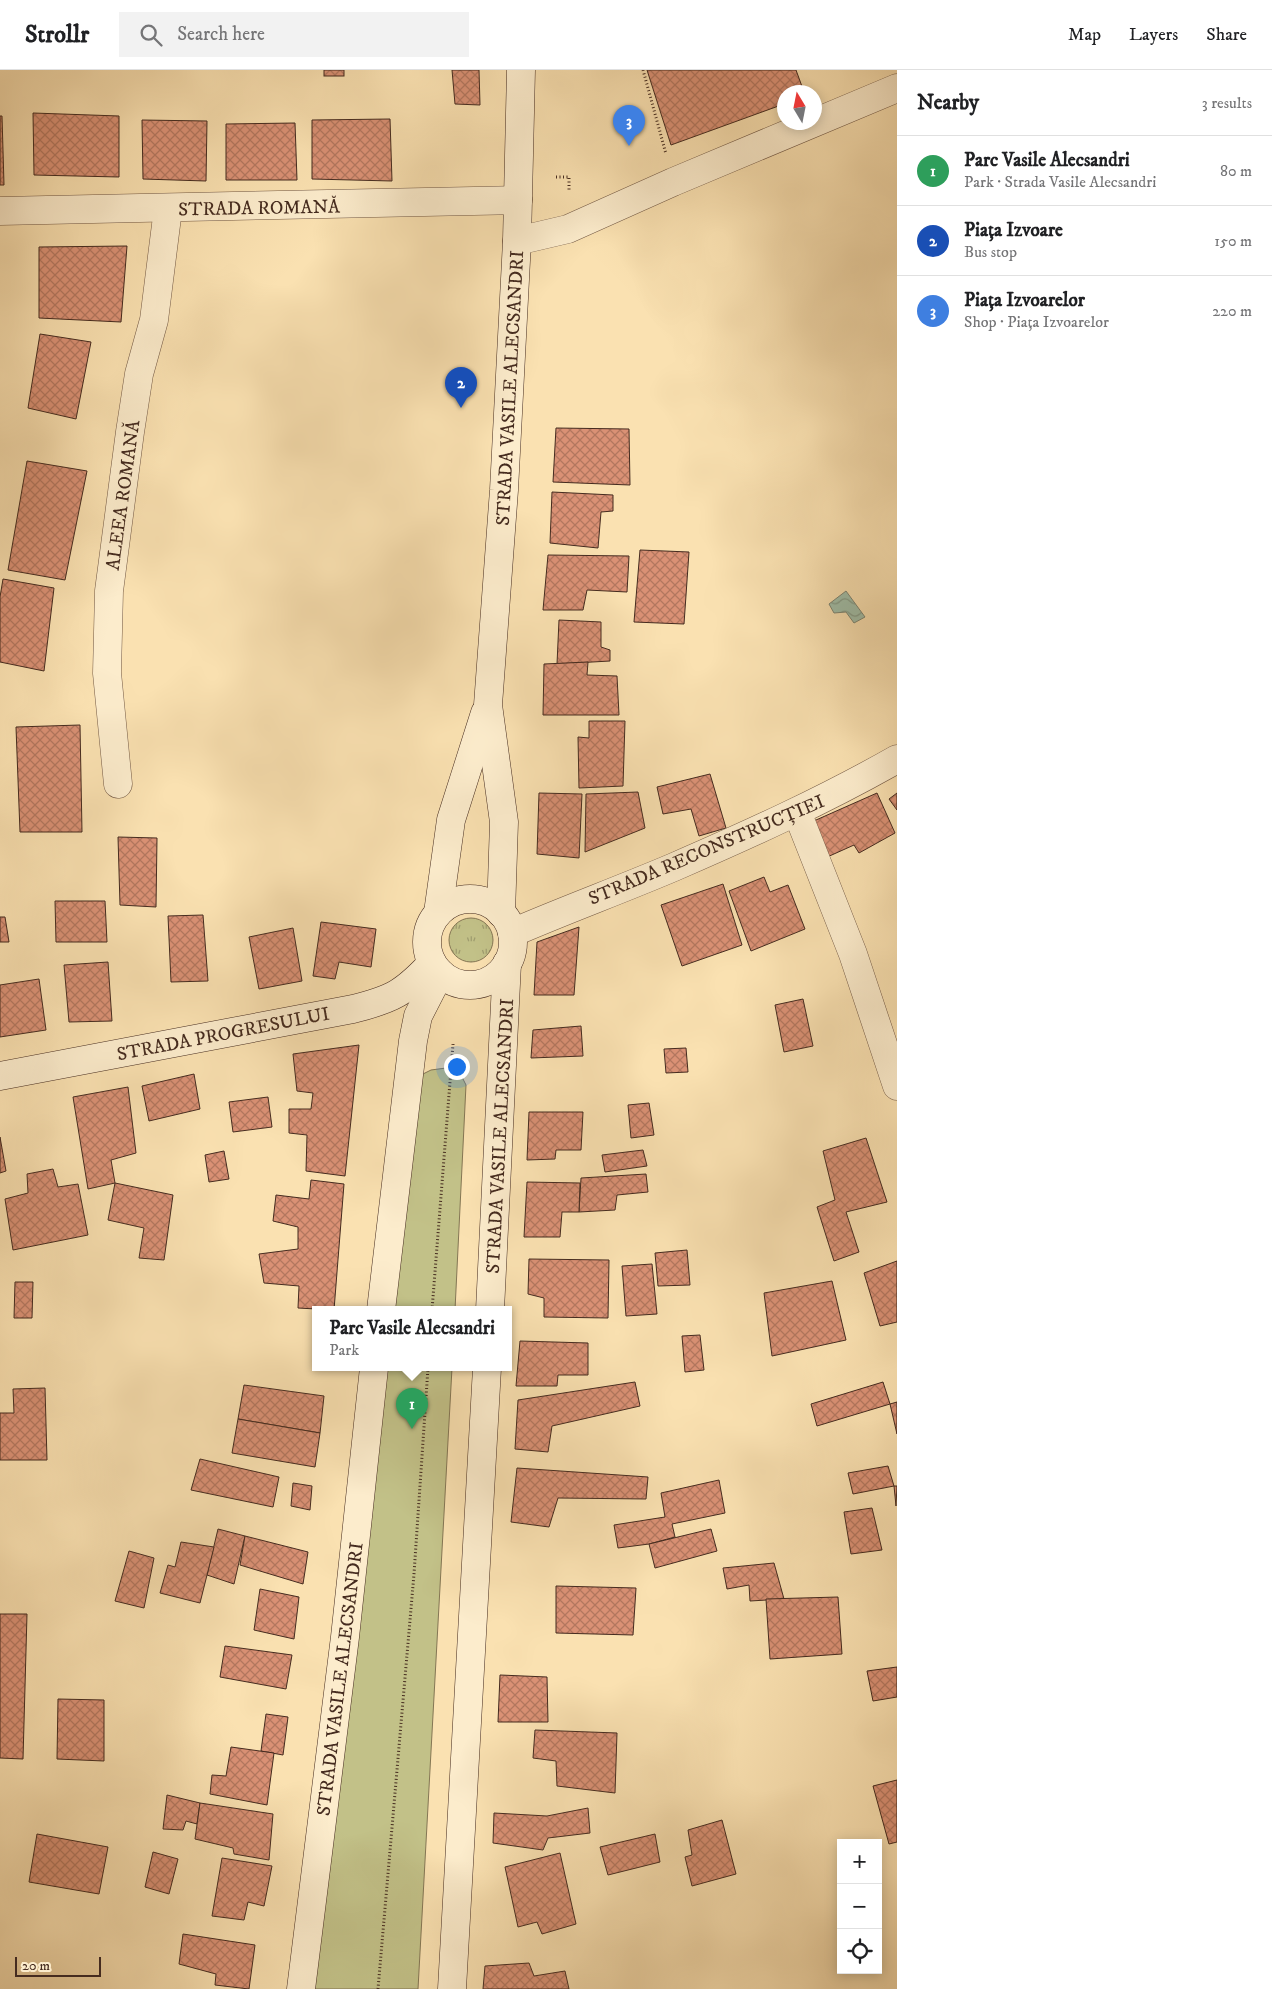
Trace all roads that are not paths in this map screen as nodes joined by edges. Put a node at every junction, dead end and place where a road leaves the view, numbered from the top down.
1 (521, 70) edge
2 (897, 88) edge
3 (518, 200) junction
4 (168, 209) junction
5 (0, 211) edge
6 (517, 241) junction
7 (488, 705) junction
8 (897, 759) edge
9 (118, 784) dead end
10 (797, 812) junction
11 (438, 913) junction
12 (506, 923) junction
13 (507, 963) junction
14 (436, 968) junction
15 (0, 1076) edge
16 (897, 1086) edge
17 (381, 1306) edge
18 (490, 1306) edge
19 (374, 1371) edge
20 (487, 1371) edge
21 (301, 1989) edge
22 (452, 1989) edge

1 - 3 street, STRADA VASILE ALECSANDRI
2 - 6 street
3 - 4 street, STRADA ROMANĂ
3 - 6 street, STRADA VASILE ALECSANDRI
4 - 5 street, STRADA ROMANĂ
4 - 9 street, ALEEA ROMANĂ
6 - 7 street, STRADA VASILE ALECSANDRI
7 - 11 street, STRADA VASILE ALECSANDRI
7 - 12 street, STRADA VASILE ALECSANDRI
8 - 10 street, STRADA RECONSTRUCȚIEI
10 - 12 street, STRADA RECONSTRUCȚIEI
10 - 16 street
11 - 12 street
11 - 14 street
12 - 13 street
13 - 14 street
13 - 18 street, STRADA VASILE ALECSANDRI
14 - 15 street, STRADA PROGRESULUI
14 - 17 street
19 - 21 street, STRADA VASILE ALECSANDRI
20 - 22 street

